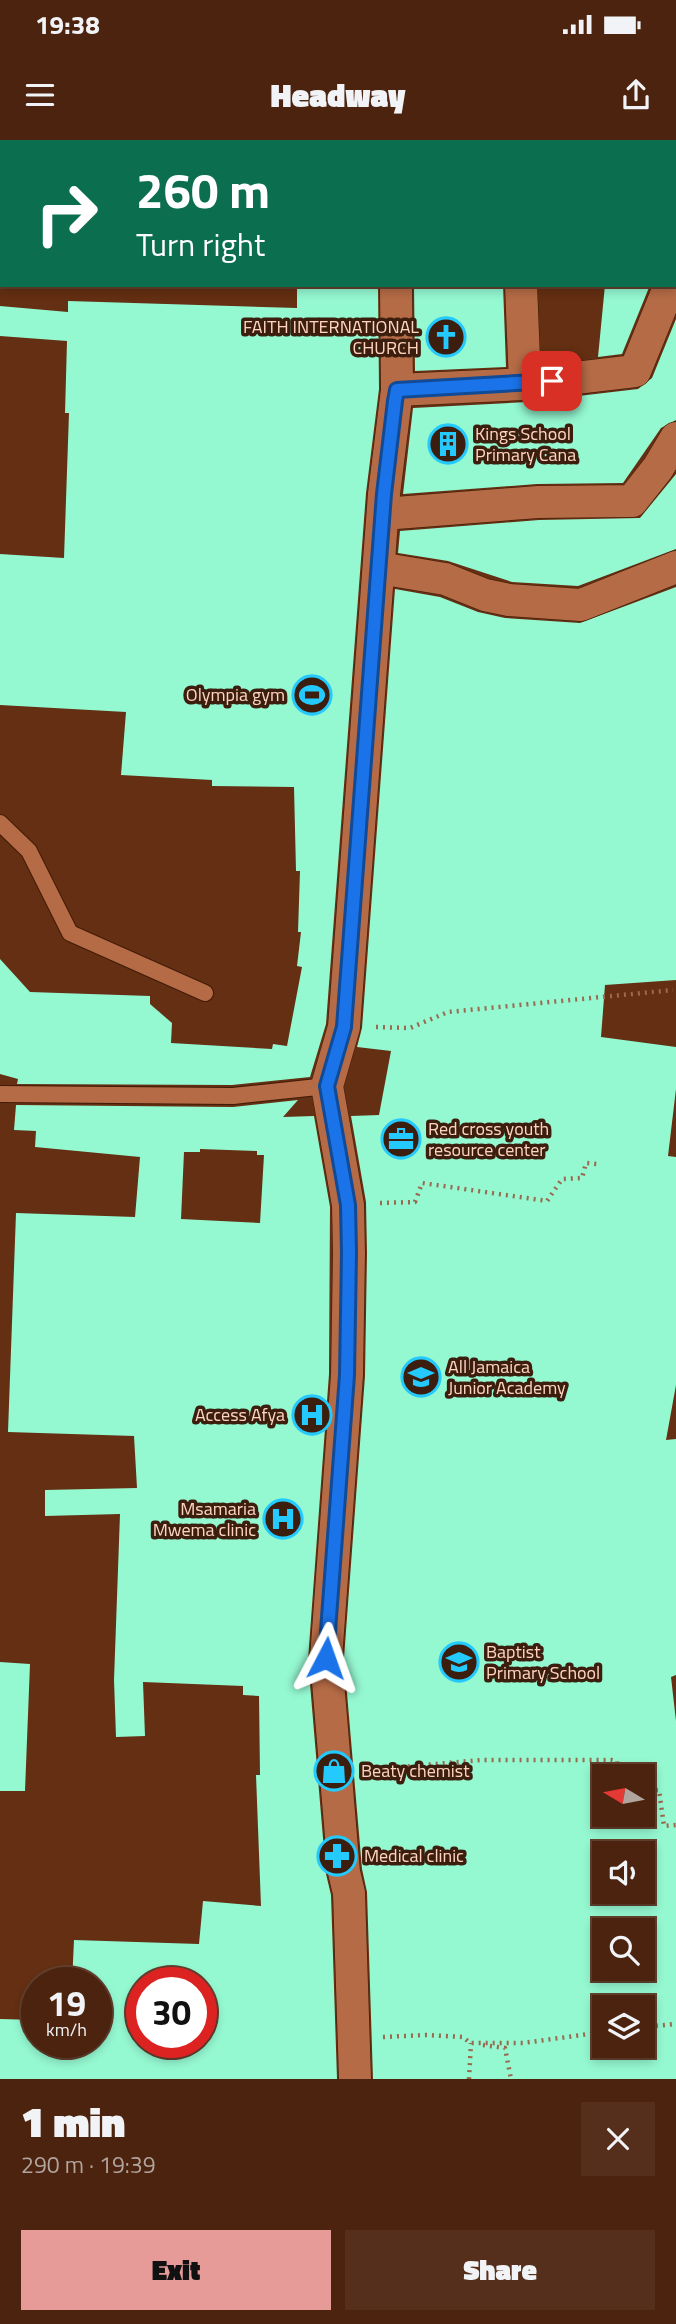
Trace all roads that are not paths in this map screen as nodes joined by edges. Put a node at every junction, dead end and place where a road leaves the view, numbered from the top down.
1 (396, 287) edge
2 (521, 287) edge
3 (669, 287) edge
4 (525, 384) junction
5 (397, 390) junction
6 (676, 438) edge
7 (383, 514) junction
8 (676, 567) edge
9 (379, 568) junction
10 (0, 823) edge
11 (205, 993) dead end
12 (327, 1086) junction
13 (0, 1094) edge
14 (355, 2079) edge

1 - 5 street
2 - 4 street
3 - 4 street
4 - 5 street
5 - 7 street
6 - 7 street
7 - 9 street
8 - 9 street
9 - 12 street
10 - 11 lane
12 - 13 lane
12 - 14 street

